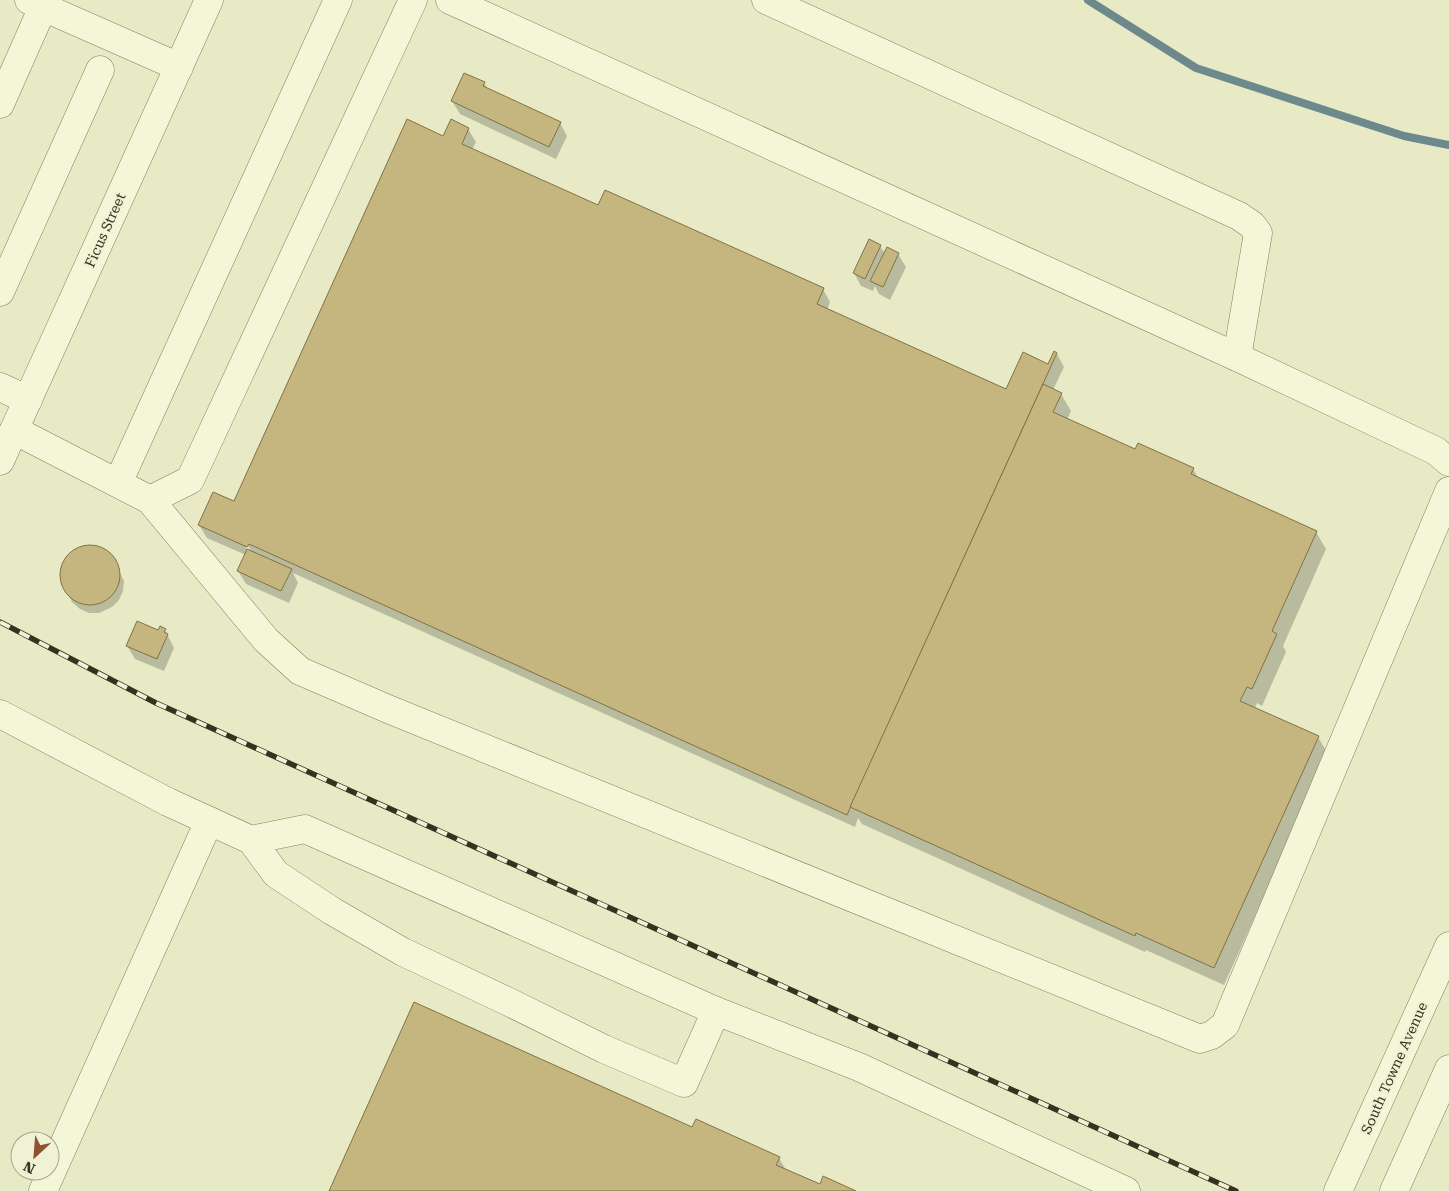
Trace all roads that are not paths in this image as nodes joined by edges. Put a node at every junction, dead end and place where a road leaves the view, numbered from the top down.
1 (209, 0) edge
2 (338, 0) edge
3 (413, 0) edge
4 (450, 0) edge
5 (768, 0) edge
6 (36, 3) edge
7 (179, 67) junction
8 (100, 70) dead end
9 (0, 104) edge
10 (0, 292) edge
11 (1237, 357) junction
12 (0, 387) edge
13 (28, 400) junction
14 (14, 430) junction
15 (0, 461) edge
16 (1449, 462) edge
17 (118, 483) junction
18 (1449, 491) edge
19 (150, 500) junction
20 (0, 714) edge
21 (209, 821) junction
22 (251, 840) junction
23 (1449, 946) edge
24 (1444, 973) edge
25 (716, 1011) junction
26 (1449, 1069) edge
27 (43, 1191) edge
28 (1126, 1191) edge
29 (1338, 1191) edge
30 (1394, 1191) edge

1 - 7 street, Ficus Street
2 - 17 street
3 - 19 street
4 - 11 street
5 - 11 street
6 - 7 street
6 - 9 street
7 - 13 street, Ficus Street
8 - 10 street
11 - 16 street
12 - 13 street
13 - 14 street, Ficus Street
14 - 15 street, Ficus Street
14 - 17 street
17 - 19 street
18 - 19 street
20 - 21 street
21 - 22 street
21 - 27 street
22 - 25 street
22 - 25 street
23 - 24 street, South Towne Avenue
24 - 29 street, South Towne Avenue
25 - 28 street
26 - 30 street

